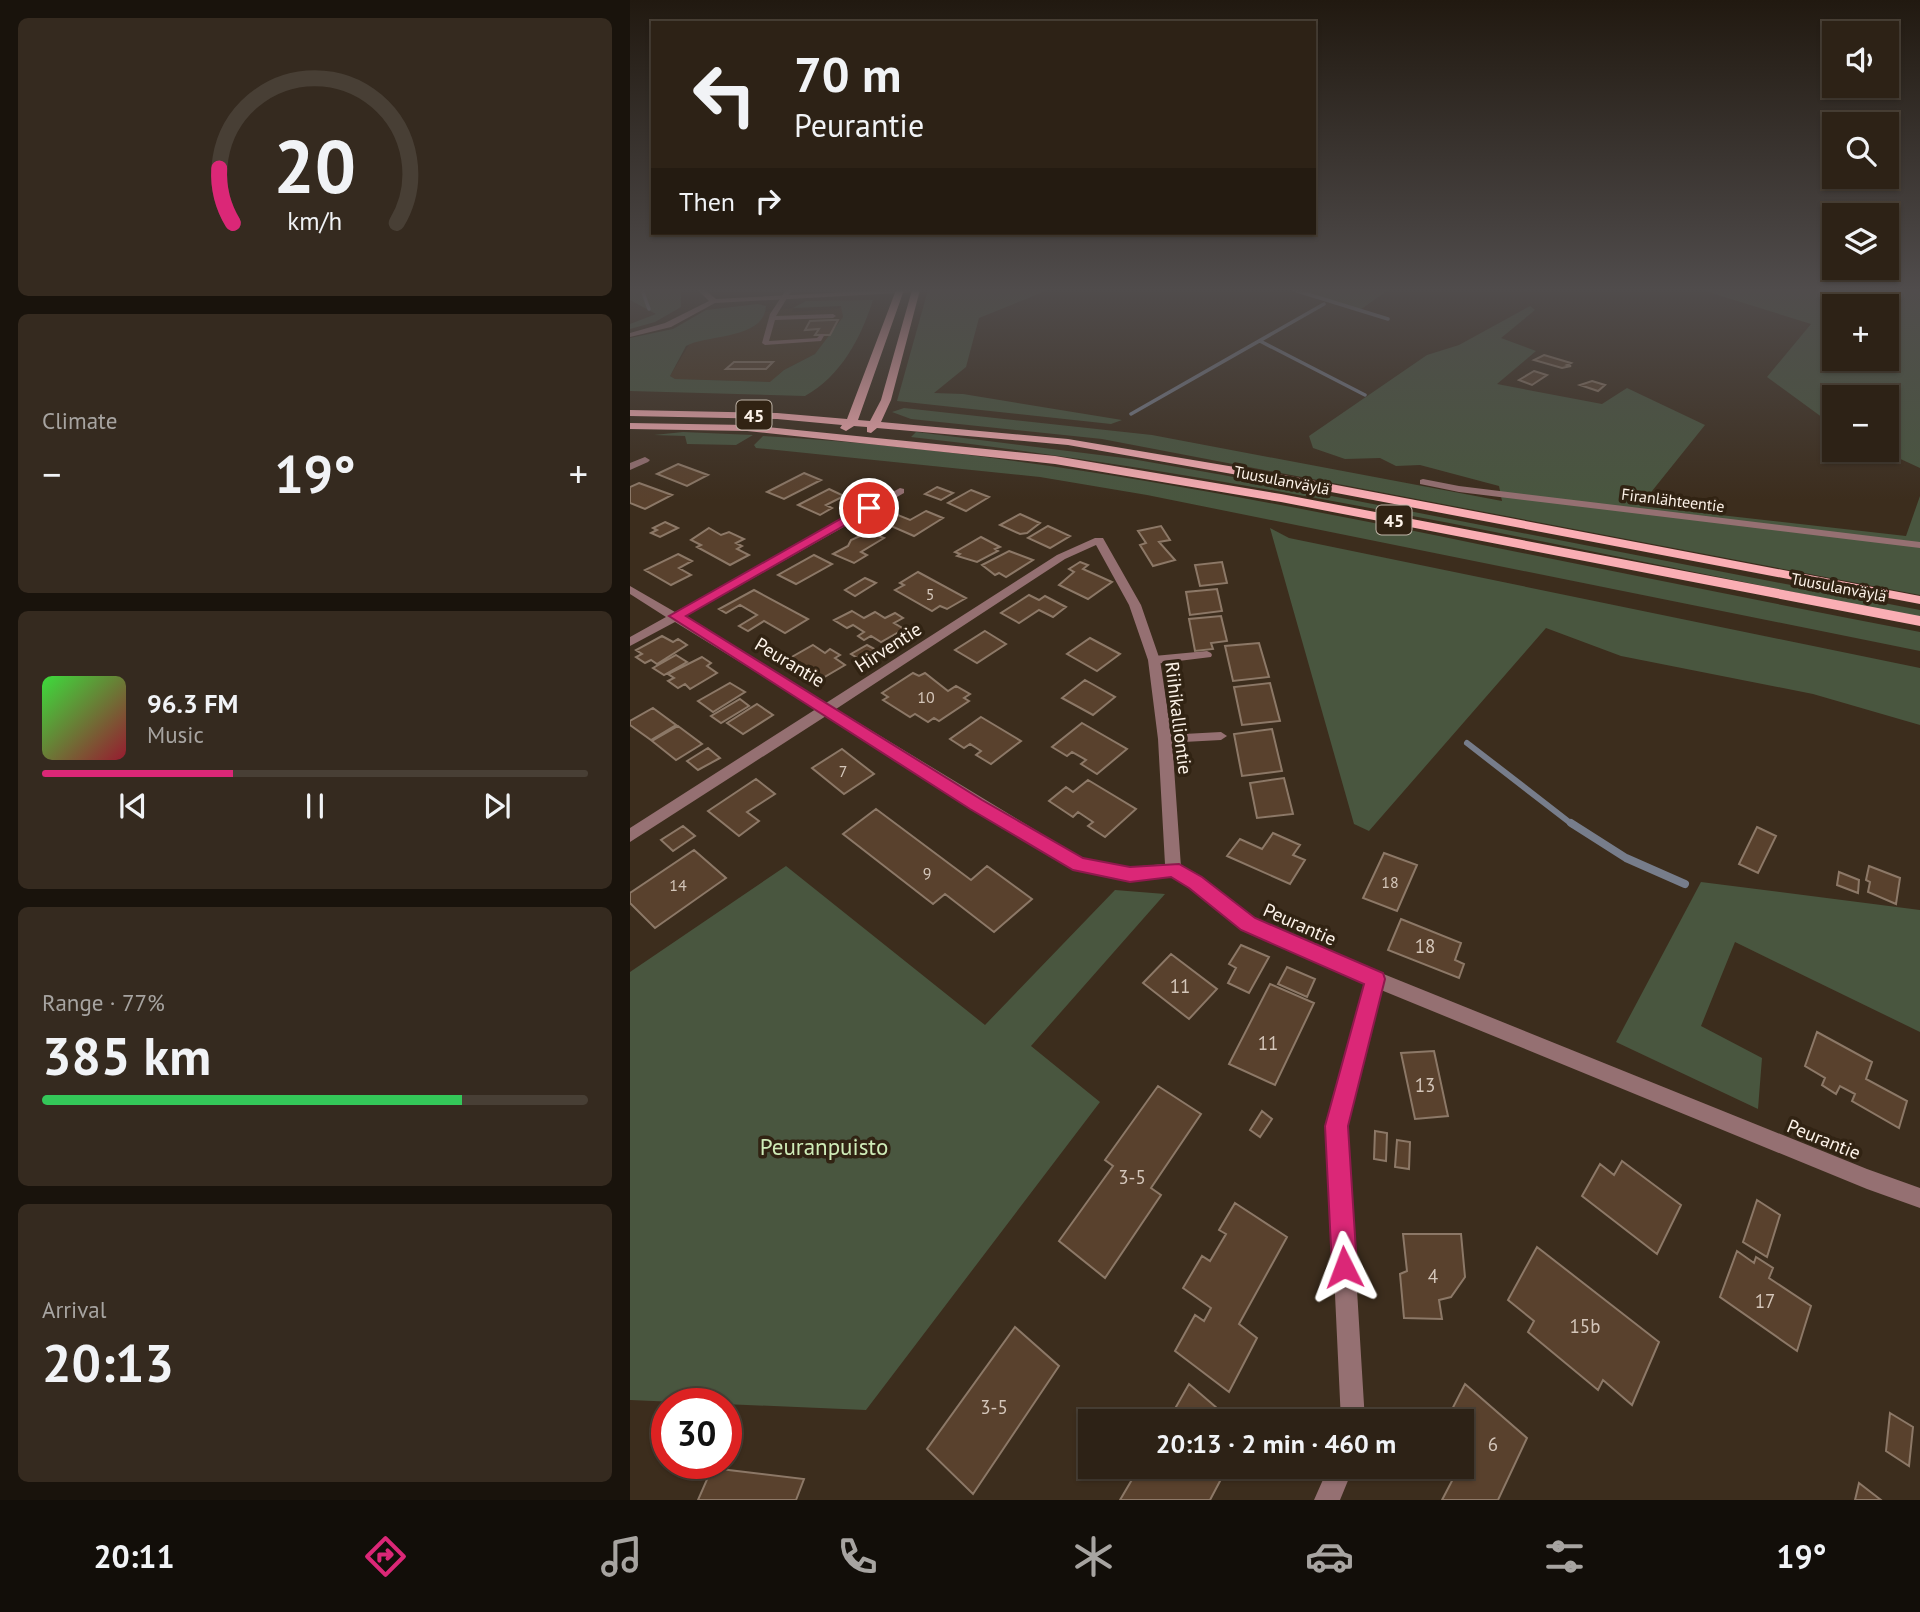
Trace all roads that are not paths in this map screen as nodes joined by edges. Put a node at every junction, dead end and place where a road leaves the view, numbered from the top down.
1 (874, 360) edge
2 (895, 360) edge
3 (630, 413) edge
4 (852, 421) junction
5 (877, 423) junction
6 (630, 426) edge
7 (840, 436) junction
8 (864, 438) junction
9 (645, 460) dead end
10 (630, 467) edge
11 (1423, 482) dead end
12 (900, 491) dead end
13 (1099, 540) joint
14 (1920, 545) edge
15 (630, 589) edge
16 (1920, 600) edge
17 (676, 616) junction
18 (1920, 621) edge
19 (630, 642) edge
20 (1207, 655) dead end
21 (1154, 660) junction
22 (827, 709) junction
23 (1221, 736) dead end
24 (1165, 739) junction
25 (630, 836) edge
26 (1173, 870) junction
27 (1376, 979) junction
28 (1920, 1198) edge
29 (1352, 1409) edge
30 (1336, 1479) edge
31 (1327, 1500) edge

1 - 4 main road
2 - 5 main road
3 - 4 main road, Tuusulanväylä / 45
4 - 5 main road, Tuusulanväylä / 45
4 - 7 main road
5 - 8 main road
5 - 16 main road, Tuusulanväylä / 45
6 - 7 main road, Tuusulanväylä / 45
7 - 8 main road, Tuusulanväylä / 45
8 - 18 main road, Tuusulanväylä / 45
9 - 10 street
11 - 14 street, Firanlähteentie
12 - 17 street
13 - 21 street, Riihikalliontie
13 - 22 street, Hirventie
15 - 17 street, Peurantie
17 - 19 street
17 - 22 street, Peurantie
20 - 21 lane
21 - 24 street, Riihikalliontie
22 - 25 street, Hirventie
22 - 26 street, Peurantie
23 - 24 lane
24 - 26 street, Riihikalliontie
26 - 27 street, Peurantie
27 - 28 street, Peurantie
27 - 29 street
30 - 31 street

